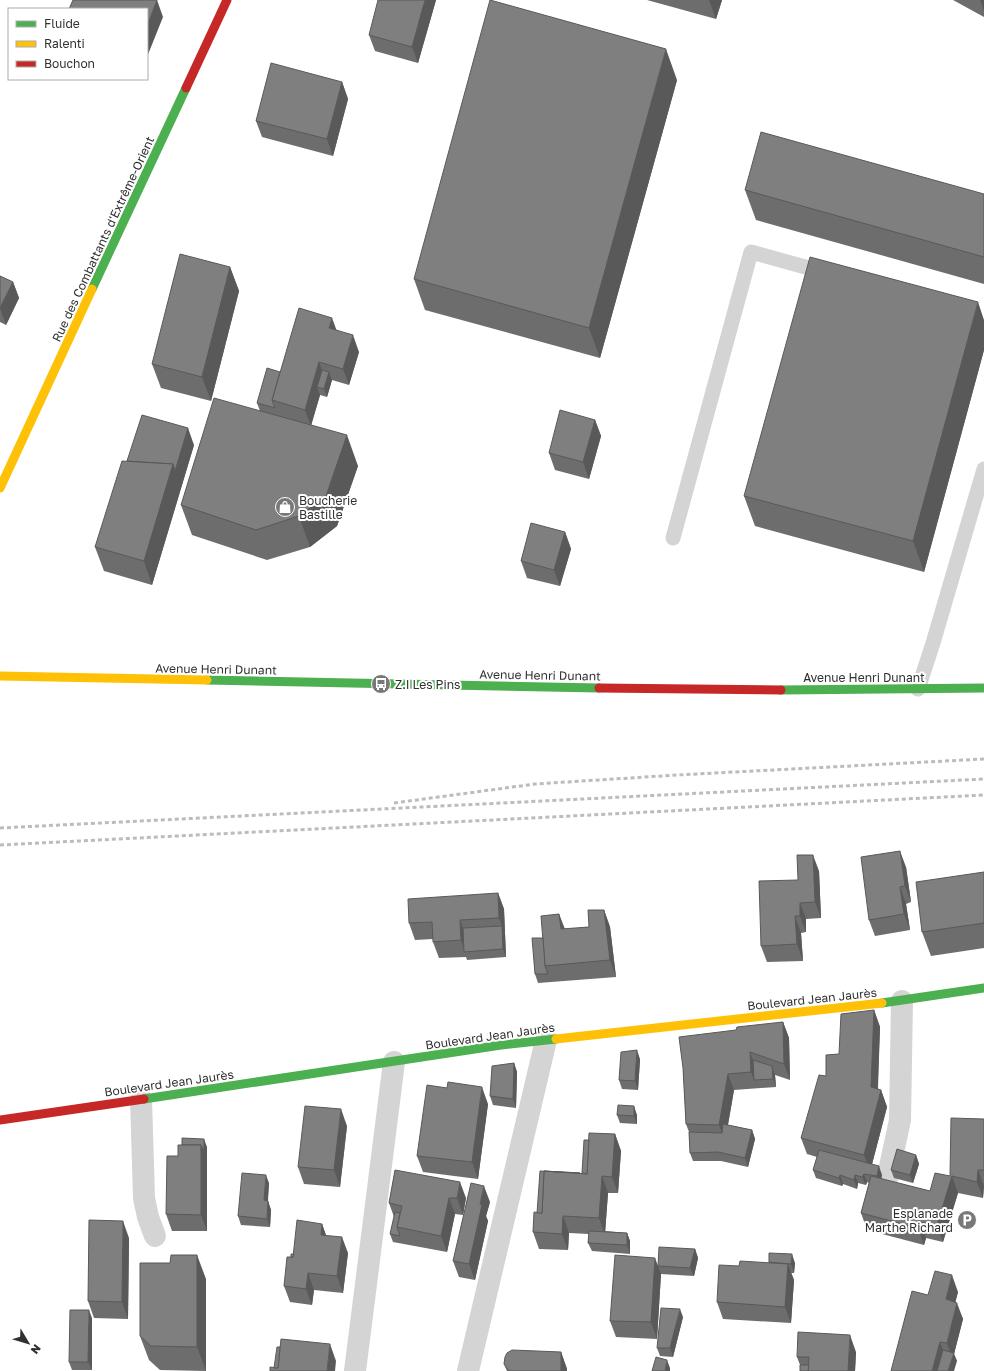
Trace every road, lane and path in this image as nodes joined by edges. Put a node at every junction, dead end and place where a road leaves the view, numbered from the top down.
1 (227, 0) edge
2 (841, 278) edge
3 (984, 469) edge
4 (0, 488) edge
5 (673, 538) dead end
6 (0, 676) edge
7 (984, 688) edge
8 (918, 689) junction
9 (984, 988) edge
10 (902, 1001) junction
11 (546, 1040) junction
12 (394, 1062) junction
13 (141, 1099) junction
14 (0, 1120) edge
15 (888, 1176) dead end
16 (155, 1236) dead end
17 (355, 1371) edge
18 (468, 1371) edge

1 - 4 street, Rue des Combattants d'Extrême-Orient
2 - 5 lane
3 - 8 lane
6 - 8 street, Avenue Henri Dunant
7 - 8 street, Avenue Henri Dunant
9 - 10 street, Boulevard Jean Jaurès
10 - 11 street, Boulevard Jean Jaurès
10 - 15 street
11 - 12 street, Boulevard Jean Jaurès
11 - 18 street
12 - 13 street, Boulevard Jean Jaurès
12 - 17 street
13 - 14 street, Boulevard Jean Jaurès
13 - 16 street

